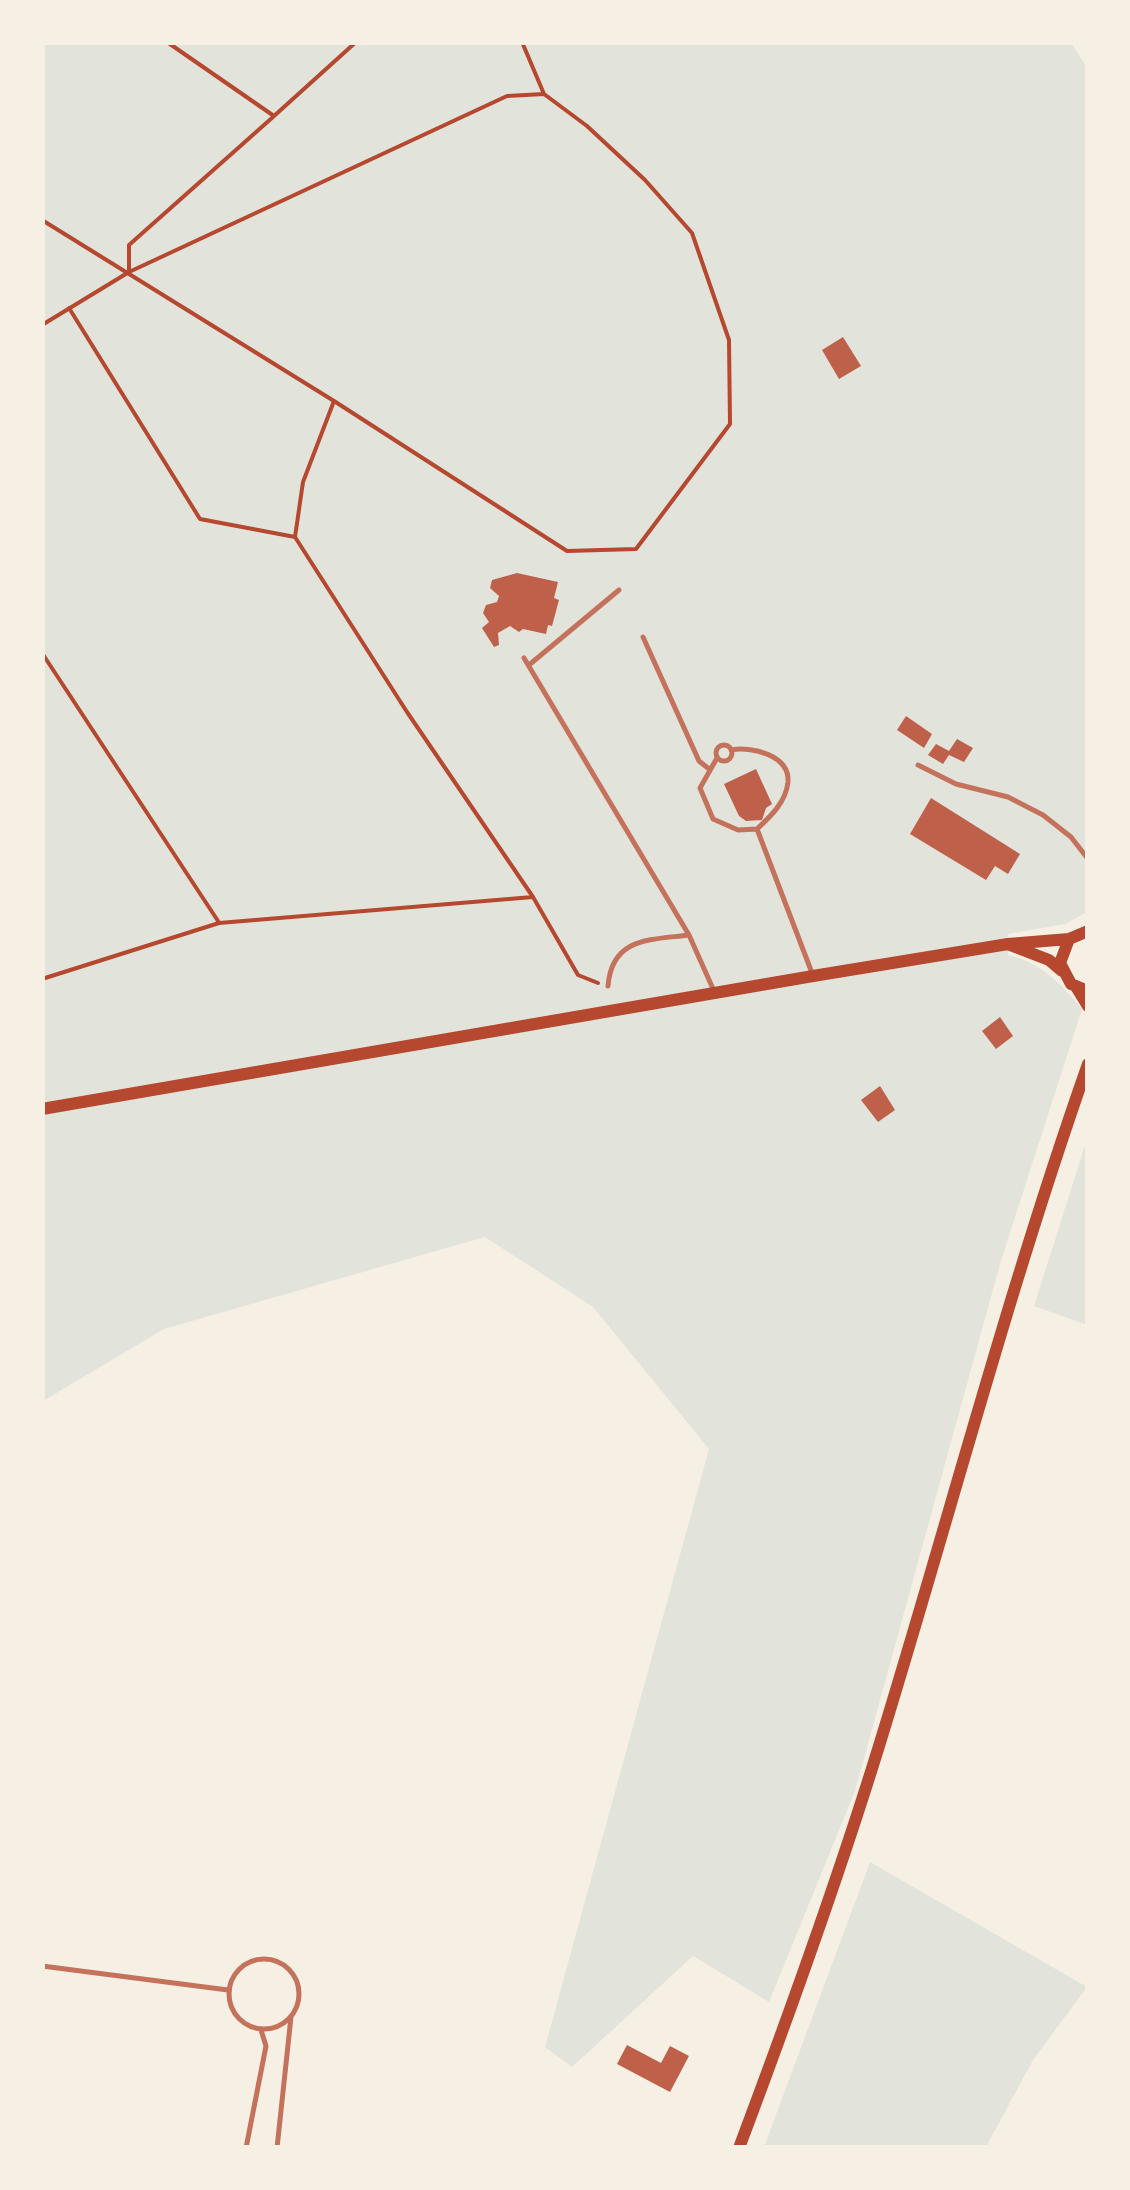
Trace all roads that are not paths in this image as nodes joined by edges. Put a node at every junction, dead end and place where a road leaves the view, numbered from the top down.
1 (619, 590) dead end
2 (644, 637) dead end
3 (732, 750) junction
4 (717, 758) junction
5 (918, 765) dead end
6 (708, 769) junction
7 (757, 830) junction
8 (1088, 859) edge
9 (1088, 930) edge
10 (690, 935) junction
11 (1070, 939) junction
12 (1008, 944) junction
13 (1062, 971) junction
14 (814, 976) junction
15 (608, 986) road end
16 (1082, 989) edge
17 (715, 993) junction
18 (1088, 1006) edge
19 (1088, 1064) edge
20 (42, 1109) edge
21 (42, 1966) edge
22 (228, 1990) junction
23 (292, 2017) junction
24 (261, 2030) junction
25 (246, 2148) edge
26 (277, 2148) edge
27 (739, 2148) edge

1 - 10 lane
2 - 6 lane
3 - 4 lane
3 - 4 lane
3 - 7 lane
4 - 6 lane
5 - 8 lane
6 - 7 lane
7 - 14 lane
9 - 11 main road
10 - 15 lane
10 - 17 lane
11 - 12 main road
11 - 13 main road
12 - 13 main road
12 - 14 main road
13 - 16 main road
14 - 17 main road
16 - 18 main road
17 - 20 main road
19 - 27 main road
21 - 22 lane
22 - 23 lane
22 - 24 lane
23 - 24 lane
23 - 26 lane
24 - 25 lane

